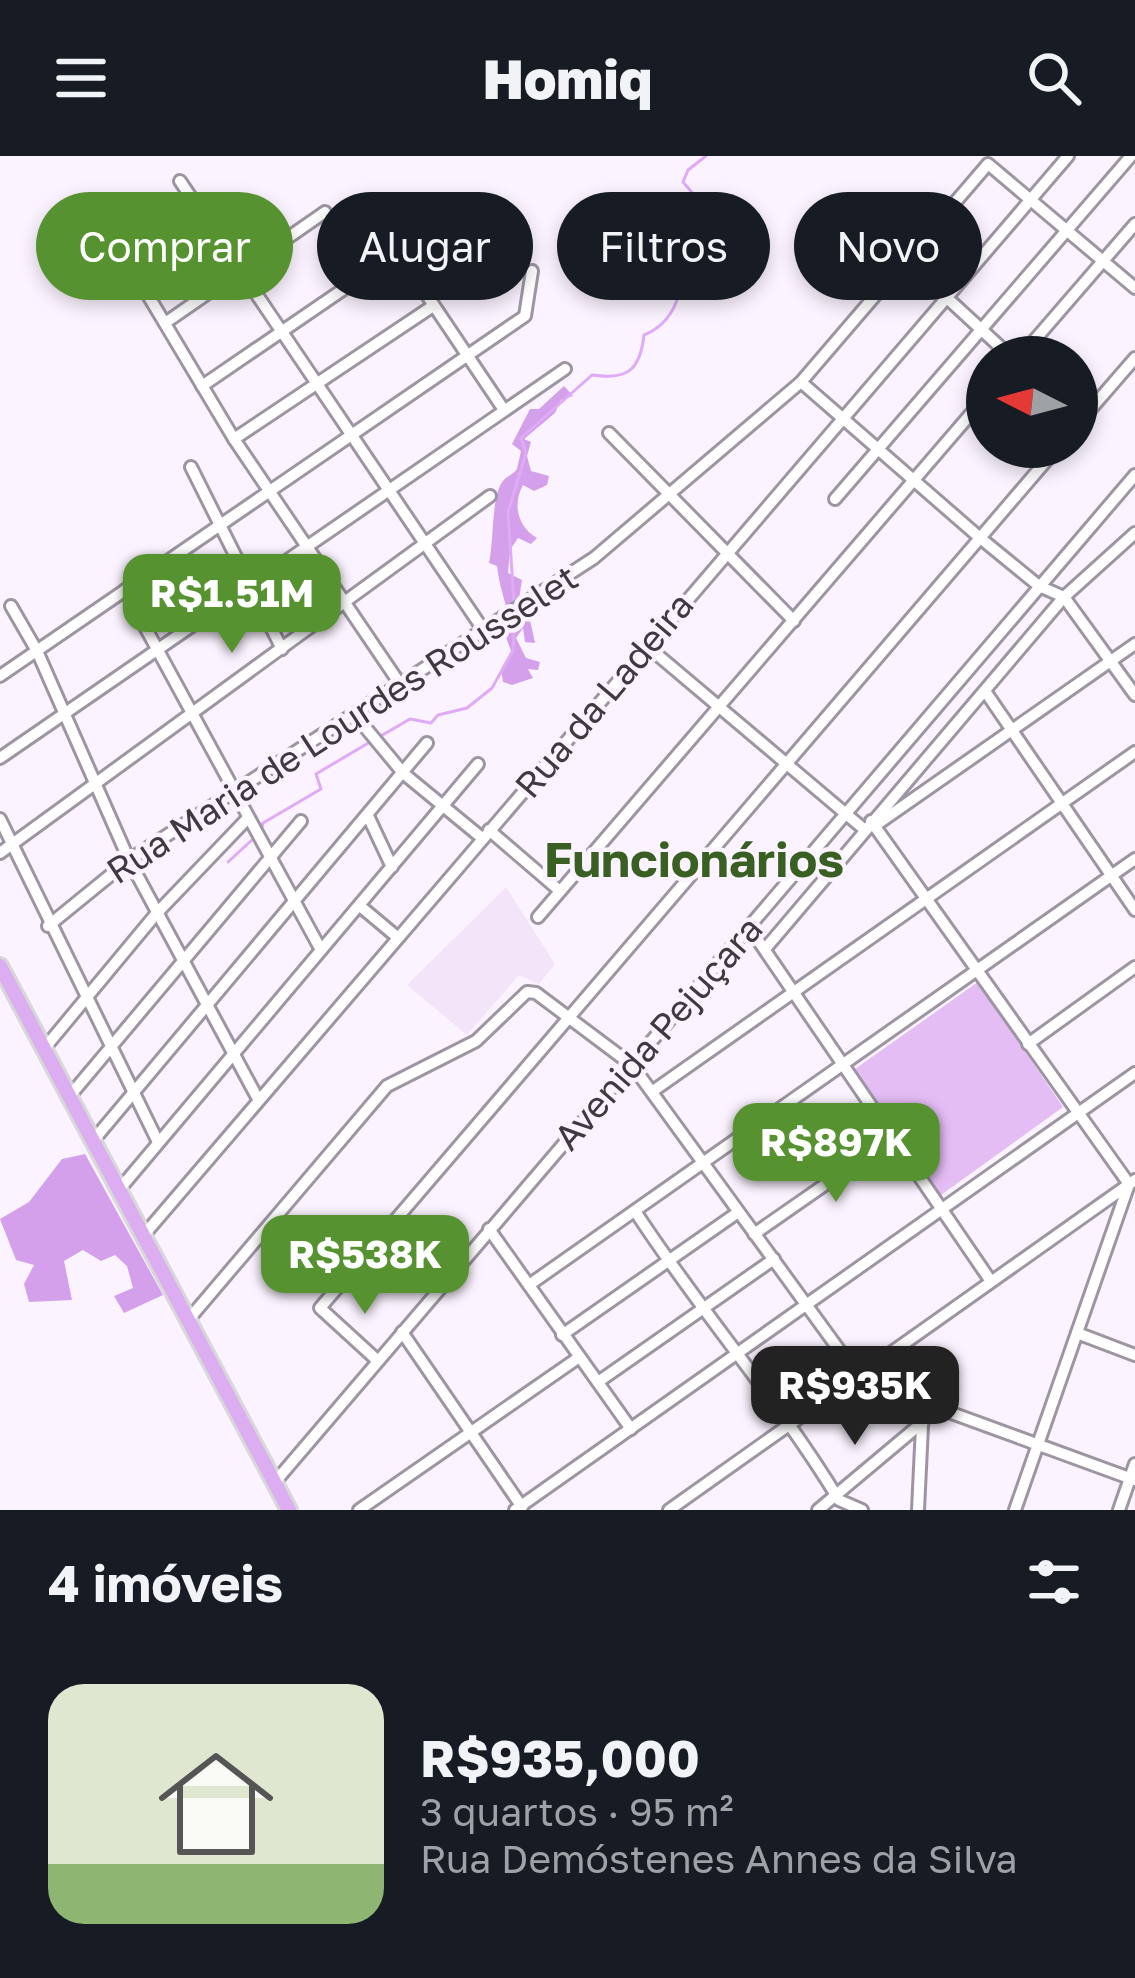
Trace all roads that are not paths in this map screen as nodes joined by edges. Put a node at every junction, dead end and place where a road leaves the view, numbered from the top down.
1 (1068, 156) edge
2 (1131, 156) edge
3 (180, 181) dead end
4 (187, 192) edge
5 (964, 192) edge
6 (1030, 199) junction
7 (1135, 224) edge
8 (1067, 229) junction
9 (982, 254) edge
10 (1104, 260) junction
11 (1135, 288) edge
12 (151, 300) edge
13 (197, 300) edge
14 (261, 300) edge
15 (328, 300) edge
16 (430, 300) edge
17 (527, 300) edge
18 (872, 300) edge
19 (942, 300) edge
20 (946, 300) edge
21 (434, 306) junction
22 (165, 323) junction
23 (980, 331) junction
24 (282, 332) junction
25 (987, 336) edge
26 (1035, 336) edge
27 (466, 355) junction
28 (1135, 358) edge
29 (565, 369) dead end
30 (316, 382) junction
31 (801, 382) junction
32 (202, 386) junction
33 (1098, 401) edge
34 (504, 410) junction
35 (842, 415) junction
36 (966, 418) edge
37 (609, 433) dead end
38 (351, 435) junction
39 (234, 439) junction
40 (878, 447) junction
41 (191, 466) dead end
42 (1040, 468) edge
43 (1135, 475) edge
44 (913, 479) junction
45 (388, 489) junction
46 (269, 491) junction
47 (668, 493) junction
48 (490, 496) dead end
49 (835, 499) dead end
50 (222, 524) junction
51 (1135, 533) edge
52 (979, 537) junction
53 (425, 543) junction
54 (306, 545) junction
55 (726, 551) junction
56 (251, 585) junction
57 (1039, 586) junction
58 (125, 590) junction
59 (1064, 597) junction
60 (346, 603) junction
61 (10, 606) dead end
62 (794, 621) junction
63 (482, 628) junction
64 (1135, 644) edge
65 (647, 646) junction
66 (158, 649) junction
67 (281, 649) junction
68 (37, 651) junction
69 (1110, 661) junction
70 (0, 676) edge
71 (400, 684) junction
72 (985, 691) junction
73 (1135, 695) edge
74 (720, 705) junction
75 (194, 713) junction
76 (64, 714) junction
77 (355, 715) junction
78 (1013, 730) junction
79 (428, 743) dead end
80 (1135, 752) edge
81 (0, 758) edge
82 (787, 763) junction
83 (478, 764) dead end
84 (403, 773) junction
85 (94, 783) junction
86 (235, 793) junction
87 (1061, 804) junction
88 (442, 809) junction
89 (846, 814) junction
90 (368, 816) junction
91 (0, 819) edge
92 (246, 820) junction
93 (302, 821) dead end
94 (871, 826) junction
95 (485, 834) junction
96 (5, 849) edge
97 (269, 858) junction
98 (1135, 859) edge
99 (129, 860) junction
100 (392, 867) junction
101 (1111, 875) junction
102 (560, 891) junction
103 (926, 898) junction
104 (294, 904) junction
105 (360, 906) junction
106 (1135, 910) edge
107 (156, 914) junction
108 (538, 917) dead end
109 (49, 926) junction
110 (749, 927) junction
111 (397, 937) junction
112 (765, 949) junction
113 (321, 950) junction
114 (182, 960) junction
115 (0, 965) edge
116 (1135, 967) edge
117 (977, 971) junction
118 (794, 990) junction
119 (85, 1000) junction
120 (207, 1009) junction
121 (568, 1020) junction
122 (1028, 1044) junction
123 (111, 1046) junction
124 (43, 1050) junction
125 (232, 1056) junction
126 (632, 1065) junction
127 (842, 1066) junction
128 (1135, 1073) edge
129 (653, 1091) junction
130 (135, 1094) junction
131 (68, 1098) junction
132 (258, 1099) junction
133 (1079, 1114) junction
134 (892, 1138) junction
135 (92, 1142) junction
136 (158, 1142) junction
137 (705, 1165) junction
138 (1132, 1182) edge
139 (118, 1191) junction
140 (942, 1210) junction
141 (635, 1211) junction
142 (736, 1213) junction
143 (489, 1229) junction
144 (754, 1234) junction
145 (143, 1237) junction
146 (774, 1259) junction
147 (668, 1261) junction
148 (991, 1280) junction
149 (529, 1286) junction
150 (809, 1304) junction
151 (702, 1310) junction
152 (189, 1319) junction
153 (402, 1333) junction
154 (1077, 1333) junction
155 (562, 1335) junction
156 (739, 1354) junction
157 (1135, 1355) edge
158 (578, 1358) junction
159 (378, 1361) junction
160 (858, 1376) junction
161 (598, 1382) junction
162 (923, 1405) junction
163 (923, 1422) junction
164 (790, 1425) junction
165 (631, 1430) junction
166 (469, 1434) junction
167 (1038, 1446) junction
168 (1135, 1464) edge
169 (1132, 1479) edge
170 (274, 1482) junction
171 (836, 1495) junction
172 (686, 1505) edge
173 (520, 1508) edge
174 (290, 1510) edge
175 (359, 1510) edge
176 (669, 1510) edge
177 (818, 1510) edge
178 (862, 1510) edge
179 (918, 1510) edge
180 (1016, 1510) edge
181 (1119, 1510) edge

1 - 6 street, Rua da Ladeira
2 - 8 street
3 - 4 street
5 - 6 street, Rua Maria de Lourdes Rousselet
6 - 8 street
6 - 9 street, Rua da Ladeira
7 - 10 street
8 - 10 street
8 - 23 street
10 - 11 street
10 - 26 street
12 - 22 street
13 - 22 street
14 - 24 street
15 - 24 street
16 - 21 street
17 - 27 street
18 - 31 street, Rua Maria de Lourdes Rousselet
19 - 35 street, Rua da Ladeira
20 - 23 street
21 - 27 street
21 - 30 street
22 - 32 street
23 - 25 street
23 - 40 street
24 - 30 street
24 - 32 street
27 - 34 street
27 - 38 street
28 - 33 street
29 - 34 street
30 - 38 street
30 - 39 street
31 - 35 street
31 - 47 street, Rua Maria de Lourdes Rousselet
32 - 39 street
34 - 45 street
35 - 40 street
35 - 55 street, Rua da Ladeira
36 - 44 street
37 - 47 street
38 - 45 street
38 - 46 street
39 - 46 street
40 - 44 street
40 - 49 street
41 - 50 street
42 - 52 street
43 - 57 street, Avenida Pejuçara
44 - 52 street
44 - 62 street
45 - 53 street
45 - 54 street
46 - 50 street
46 - 54 street
47 - 55 street
47 - 63 street, Rua Maria de Lourdes Rousselet
48 - 53 street
50 - 56 street
50 - 58 street
51 - 59 street
52 - 57 street
52 - 82 street
53 - 60 street
53 - 63 street
54 - 56 street
54 - 60 street
55 - 62 street
55 - 65 street, Rua da Ladeira
56 - 66 street
56 - 67 street
57 - 59 street
57 - 89 street, Avenida Pejuçara
58 - 66 street
58 - 68 street
59 - 69 street
59 - 72 street
60 - 67 street
60 - 71 street
61 - 68 street
62 - 74 street
63 - 71 street, Rua Maria de Lourdes Rousselet
64 - 69 street
65 - 74 street
65 - 95 street, Rua da Ladeira
66 - 75 street
66 - 76 street
67 - 75 street
68 - 70 street
68 - 76 street
69 - 73 street
69 - 78 street
71 - 77 street, Rua Maria de Lourdes Rousselet
72 - 78 street
72 - 94 street
74 - 82 street
74 - 102 street
75 - 85 street
75 - 86 street
76 - 81 street
76 - 85 street
77 - 84 street
77 - 86 street, Rua Maria de Lourdes Rousselet
78 - 87 street
78 - 94 street
79 - 84 street
80 - 87 street
82 - 89 street
82 - 121 street
83 - 88 street
84 - 88 street
84 - 90 street
85 - 96 street
85 - 99 street
86 - 92 street
86 - 99 street, Rua Maria de Lourdes Rousselet
87 - 101 street
87 - 103 street
88 - 95 street
88 - 100 street
89 - 94 street
89 - 110 street, Avenida Pejuçara
90 - 100 street
90 - 104 street
91 - 96 street
92 - 97 street
92 - 107 street
93 - 97 street
94 - 103 street
94 - 112 street
95 - 102 street
95 - 111 street, Rua da Ladeira
96 - 109 street
97 - 104 street
97 - 114 street
98 - 101 street
99 - 107 street
99 - 109 street, Rua Maria de Lourdes Rousselet
100 - 105 street
101 - 106 street
101 - 117 street
102 - 108 street
103 - 117 street
103 - 118 street
104 - 113 street
104 - 120 street
105 - 111 street
105 - 113 street
107 - 114 street
107 - 119 street
109 - 119 street
110 - 112 street
110 - 126 street, Avenida Pejuçara
111 - 132 street, Rua da Ladeira
112 - 118 street
113 - 125 street
114 - 120 street
114 - 123 street
115 - 124 main road
116 - 122 street
117 - 122 street
117 - 127 street
118 - 127 street
118 - 129 street
119 - 123 street
119 - 124 street
120 - 125 street
120 - 130 street
121 - 126 street
121 - 152 street
121 - 159 street
122 - 133 street
123 - 130 street
123 - 131 street
124 - 131 main road
125 - 132 street
125 - 136 street
126 - 129 street
126 - 143 street, Avenida Pejuçara
127 - 134 street
127 - 137 street
128 - 133 street
129 - 137 street
130 - 135 street
130 - 136 street
131 - 135 main road
132 - 145 street, Rua da Ladeira
133 - 138 street
133 - 140 street
134 - 140 street
134 - 144 street
135 - 139 main road
136 - 139 street
137 - 141 street
137 - 142 street
138 - 148 street
138 - 154 street
139 - 145 main road
140 - 148 street
140 - 150 street
141 - 147 street
141 - 149 street
142 - 144 street
142 - 147 street
143 - 149 street
143 - 153 street, Avenida Pejuçara
144 - 146 street
145 - 152 main road
146 - 150 street
146 - 151 street
147 - 151 street
147 - 155 street
148 - 160 street
149 - 155 street
150 - 156 street
150 - 160 street
151 - 156 street
151 - 161 street
152 - 170 main road
153 - 159 street, Avenida Pejuçara
153 - 166 street
154 - 157 street
154 - 167 street
155 - 158 street
156 - 164 street
156 - 165 street
158 - 161 street
158 - 166 street
159 - 170 street, Avenida Pejuçara
160 - 162 street
160 - 164 street
161 - 165 street
162 - 163 street
162 - 167 street
163 - 171 street
163 - 179 street
164 - 171 street
164 - 172 street
165 - 173 street
166 - 173 street
166 - 175 street
167 - 169 street
167 - 180 street
168 - 169 street
169 - 181 street
170 - 174 main road
171 - 177 street
171 - 178 street
172 - 176 street

